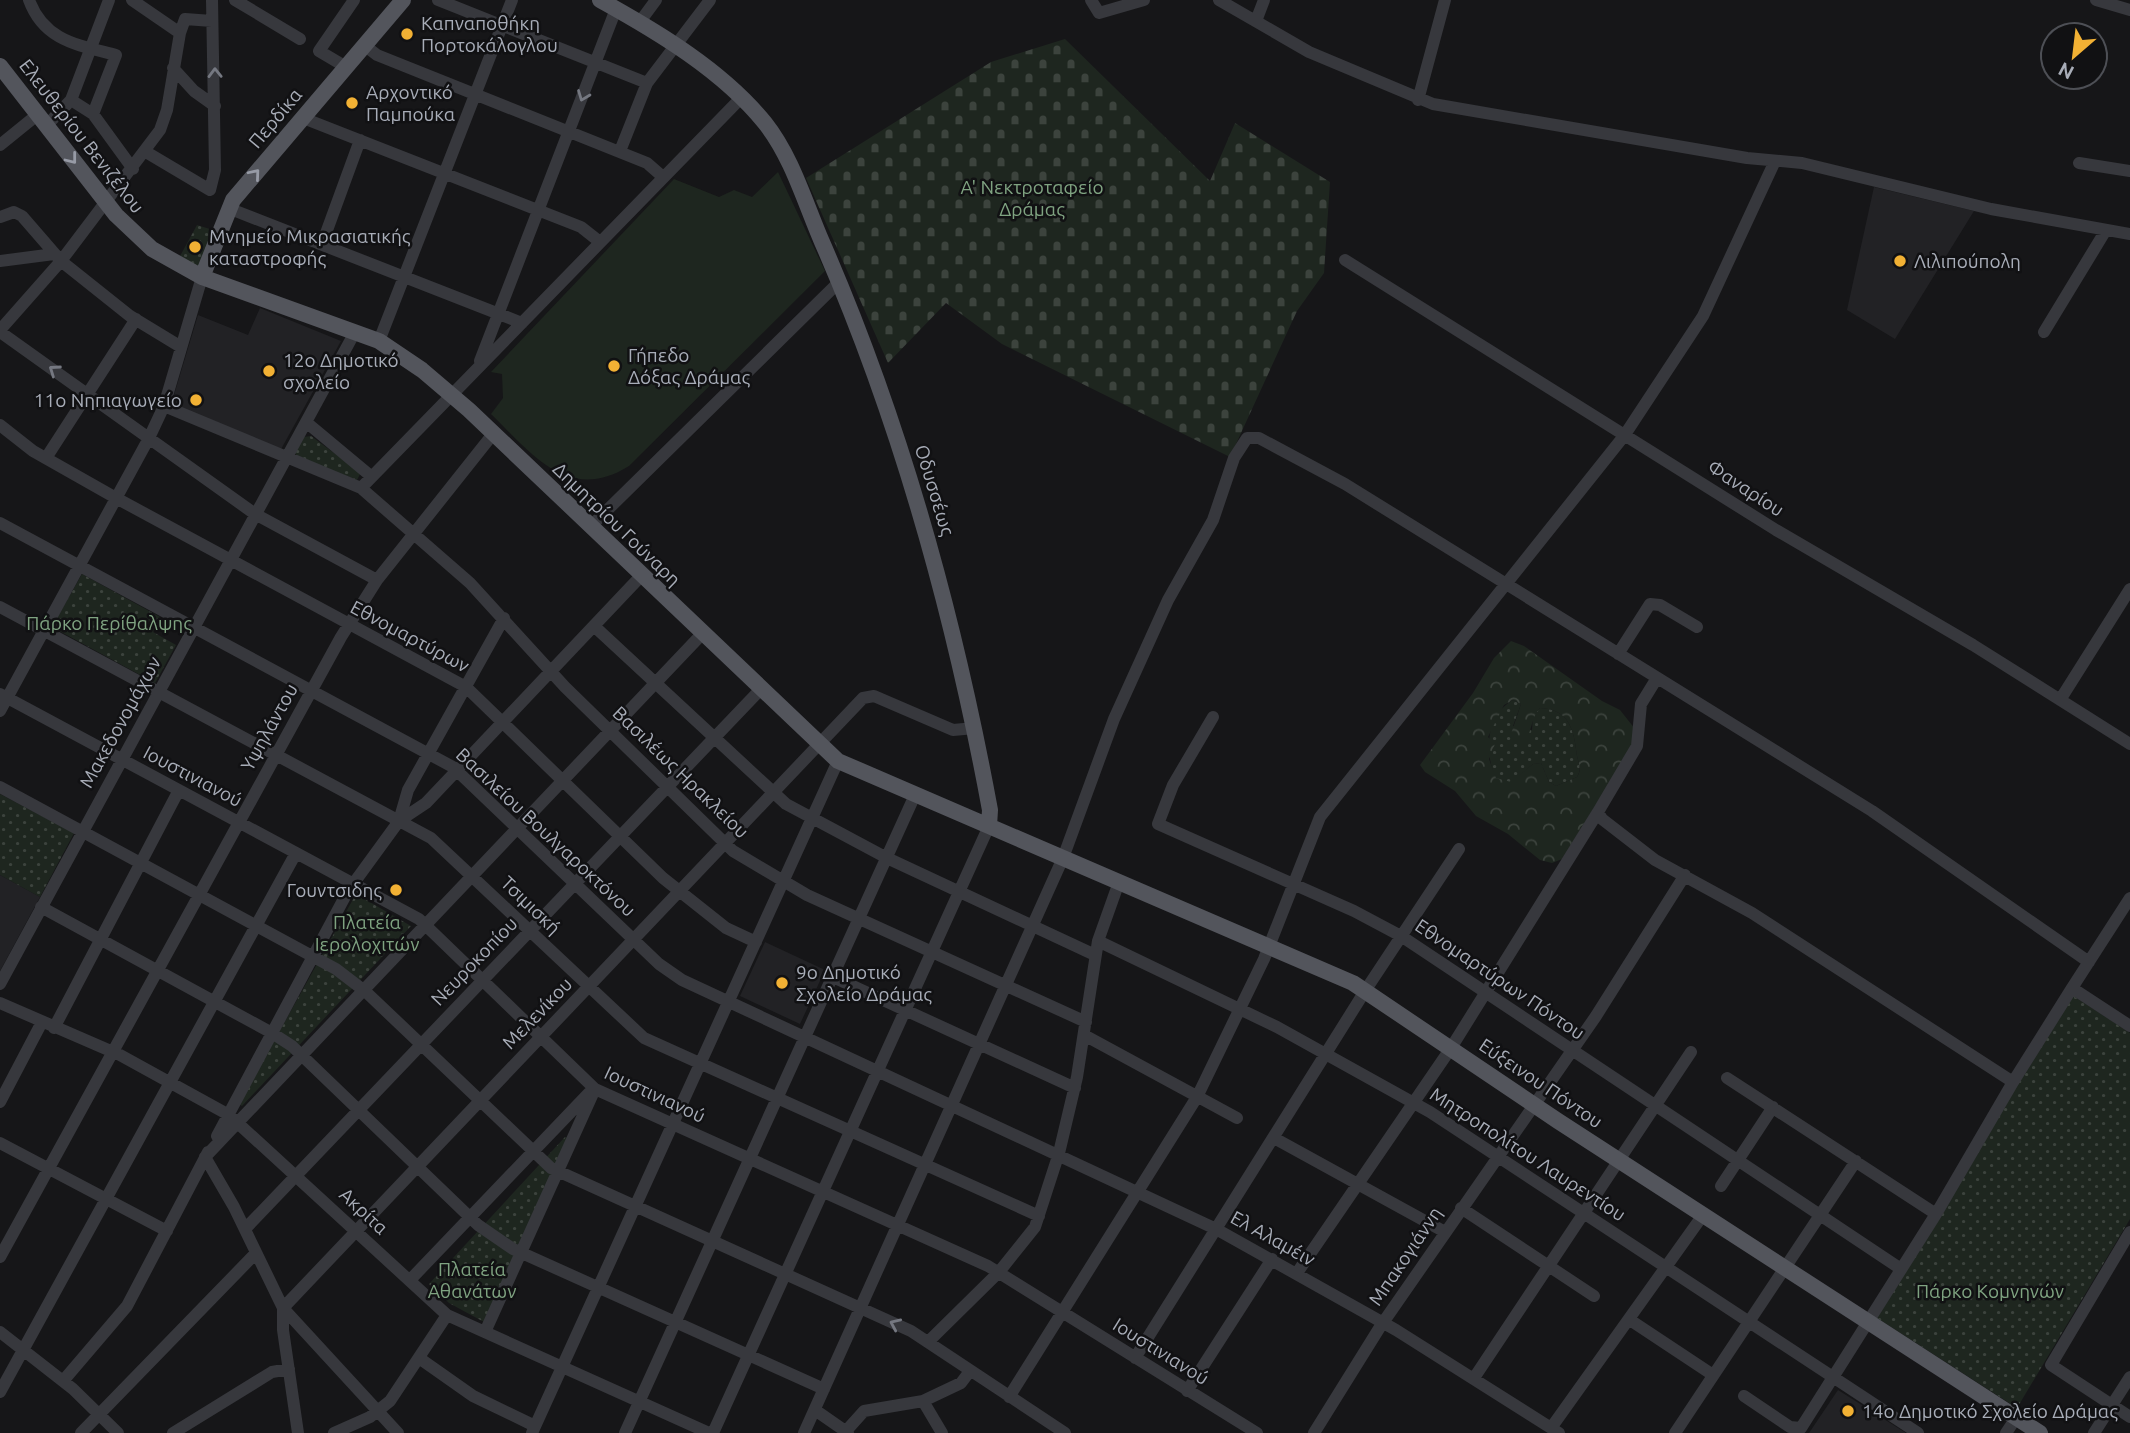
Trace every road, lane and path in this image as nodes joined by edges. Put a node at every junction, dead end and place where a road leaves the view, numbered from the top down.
1 (29, 0) edge
2 (109, 0) edge
3 (132, 0) edge
4 (212, 0) edge
5 (235, 0) edge
6 (354, 0) edge
7 (404, 0) edge
8 (438, 0) edge
9 (512, 0) edge
10 (600, 0) edge
11 (656, 0) edge
12 (710, 0) edge
13 (1091, 0) edge
14 (1144, 0) edge
15 (1219, 0) edge
16 (1264, 0) edge
17 (1446, 0) edge
18 (2096, 0) edge
19 (617, 9) junction
20 (2130, 10) edge
21 (212, 21) junction
22 (1256, 21) junction
23 (639, 23) junction
24 (503, 25) junction
25 (180, 33) junction
26 (300, 39) dead end
27 (364, 45) junction
28 (676, 46) junction
29 (91, 48) junction
30 (596, 63) junction
31 (346, 67) junction
32 (173, 68) junction
33 (1, 70) edge
34 (647, 83) junction
35 (476, 94) junction
36 (741, 98) junction
37 (71, 100) junction
38 (1418, 100) junction
39 (215, 106) junction
40 (93, 114) junction
41 (303, 118) junction
42 (41, 120) junction
43 (569, 131) junction
44 (360, 140) junction
45 (0, 145) edge
46 (620, 151) junction
47 (146, 152) junction
48 (1775, 161) junction
49 (2079, 163) dead end
50 (133, 169) junction
51 (2130, 171) edge
52 (445, 173) junction
53 (663, 177) junction
54 (107, 204) junction
55 (228, 208) junction
56 (539, 210) junction
57 (0, 217) edge
58 (2106, 230) junction
59 (2130, 234) edge
60 (600, 242) junction
61 (322, 244) junction
62 (58, 258) junction
63 (1345, 260) dead end
64 (0, 261) edge
65 (202, 277) junction
66 (404, 277) junction
67 (839, 282) junction
68 (499, 314) junction
69 (136, 319) junction
70 (522, 323) junction
71 (0, 331) edge
72 (355, 332) junction
73 (2044, 332) dead end
74 (379, 341) junction
75 (181, 347) junction
76 (478, 368) junction
77 (88, 394) junction
78 (452, 395) junction
79 (164, 406) junction
80 (306, 422) junction
81 (1, 429) edge
82 (493, 434) junction
83 (1625, 436) junction
84 (149, 438) junction
85 (46, 458) junction
86 (286, 458) junction
87 (372, 477) junction
88 (361, 488) junction
89 (116, 498) junction
90 (255, 514) junction
91 (0, 523) edge
92 (590, 527) junction
93 (414, 533) junction
94 (230, 562) junction
95 (79, 566) junction
96 (641, 576) junction
97 (377, 580) junction
98 (1507, 584) junction
99 (2130, 589) edge
100 (0, 607) edge
101 (504, 618) junction
102 (348, 624) junction
103 (594, 626) junction
104 (1697, 627) dead end
105 (193, 628) junction
106 (44, 631) junction
107 (702, 634) junction
108 (1618, 654) junction
109 (551, 671) junction
110 (1657, 678) junction
111 (655, 684) junction
112 (466, 687) junction
113 (761, 689) junction
114 (311, 691) junction
115 (158, 692) junction
116 (4, 696) edge
117 (2060, 700) junction
118 (0, 711) edge
119 (1213, 718) dead end
120 (503, 722) junction
121 (975, 728) junction
122 (609, 731) junction
123 (713, 739) junction
124 (819, 744) junction
125 (2130, 744) edge
126 (429, 754) junction
127 (276, 755) junction
128 (121, 759) junction
129 (838, 761) junction
130 (457, 771) junction
131 (563, 780) junction
132 (0, 786) edge
133 (666, 788) junction
134 (179, 790) junction
135 (772, 794) junction
136 (915, 795) junction
137 (1598, 812) junction
138 (811, 820) junction
139 (399, 821) junction
140 (239, 822) junction
141 (989, 826) junction
142 (517, 828) junction
143 (82, 831) junction
144 (621, 836) junction
145 (724, 844) junction
146 (1459, 849) dead end
147 (296, 853) junction
148 (887, 858) junction
149 (1063, 858) junction
150 (141, 862) junction
151 (472, 875) junction
152 (1685, 875) junction
153 (1119, 882) junction
154 (353, 883) junction
155 (575, 883) junction
156 (783, 883) junction
157 (1294, 884) junction
158 (679, 891) junction
159 (960, 891) junction
160 (200, 894) junction
161 (2130, 898) edge
162 (41, 907) junction
163 (859, 918) junction
164 (425, 924) junction
165 (257, 925) junction
166 (1033, 926) junction
167 (530, 930) junction
168 (1401, 936) junction
169 (101, 939) junction
170 (634, 939) junction
171 (1098, 941) junction
172 (756, 942) junction
173 (1269, 946) junction
174 (932, 951) junction
175 (314, 955) junction
176 (1095, 955) junction
177 (2089, 961) junction
178 (158, 970) junction
179 (832, 977) junction
180 (482, 980) junction
181 (0, 984) edge
182 (1006, 985) junction
183 (589, 986) junction
184 (2072, 988) junction
185 (363, 990) junction
186 (1365, 991) junction
187 (1484, 991) junction
188 (216, 1001) junction
189 (729, 1002) junction
190 (0, 1003) edge
191 (1240, 1009) junction
192 (905, 1011) junction
193 (1086, 1022) junction
194 (48, 1025) junction
195 (2130, 1026) edge
196 (272, 1032) junction
197 (1084, 1035) junction
198 (541, 1037) junction
199 (805, 1037) junction
200 (421, 1045) junction
201 (980, 1045) junction
202 (1451, 1048) junction
203 (1572, 1050) junction
204 (1691, 1052) dead end
205 (112, 1053) junction
206 (301, 1053) junction
207 (1326, 1054) junction
208 (701, 1063) junction
209 (878, 1071) junction
210 (1727, 1078) dead end
211 (2013, 1082) junction
212 (171, 1084) junction
213 (1075, 1088) junction
214 (595, 1089) junction
215 (1197, 1097) junction
216 (778, 1098) junction
217 (0, 1102) edge
218 (479, 1102) junction
219 (1414, 1102) junction
220 (1534, 1104) junction
221 (953, 1105) junction
222 (1656, 1105) junction
223 (1773, 1107) junction
224 (359, 1109) junction
225 (233, 1118) junction
226 (1237, 1118) dead end
227 (673, 1124) junction
228 (851, 1131) junction
229 (1274, 1138) junction
230 (0, 1143) edge
231 (532, 1152) junction
232 (1059, 1153) junction
233 (1498, 1156) junction
234 (205, 1157) junction
235 (750, 1159) junction
236 (1618, 1159) junction
237 (1738, 1160) junction
238 (1856, 1161) junction
239 (926, 1165) junction
240 (418, 1166) junction
241 (49, 1168) junction
242 (558, 1172) junction
243 (297, 1174) junction
244 (1358, 1183) junction
245 (1721, 1186) dead end
246 (1140, 1191) junction
247 (823, 1192) junction
248 (108, 1200) junction
249 (635, 1207) junction
250 (1461, 1208) junction
251 (1583, 1213) junction
252 (1936, 1214) junction
253 (1703, 1215) junction
254 (1819, 1215) junction
255 (1039, 1216) junction
256 (470, 1217) junction
257 (899, 1227) junction
258 (245, 1229) junction
259 (1216, 1229) junction
260 (357, 1230) junction
261 (167, 1231) junction
262 (1445, 1232) junction
263 (2130, 1232) edge
264 (712, 1242) junction
265 (522, 1253) junction
266 (255, 1254) junction
267 (0, 1257) edge
268 (1272, 1259) junction
269 (1548, 1266) junction
270 (1784, 1267) junction
271 (1667, 1269) junction
272 (1901, 1269) junction
273 (999, 1272) junction
274 (1297, 1273) junction
275 (785, 1275) junction
276 (411, 1280) junction
277 (598, 1287) junction
278 (1594, 1296) dead end
279 (284, 1308) junction
280 (861, 1309) junction
281 (1063, 1313) junction
282 (447, 1315) junction
283 (1630, 1320) junction
284 (676, 1322) junction
285 (1383, 1322) junction
286 (1748, 1322) junction
287 (1868, 1322) junction
288 (0, 1332) edge
289 (485, 1332) junction
290 (929, 1341) junction
291 (25, 1350) junction
292 (749, 1355) junction
293 (419, 1358) junction
294 (1135, 1358) junction
295 (562, 1367) junction
296 (289, 1369) junction
297 (970, 1371) junction
298 (1713, 1375) junction
299 (2130, 1377) edge
300 (1474, 1378) junction
301 (1833, 1379) junction
302 (64, 1381) junction
303 (824, 1389) junction
304 (1187, 1391) junction
305 (0, 1392) edge
306 (1744, 1396) dead end
307 (1009, 1397) junction
308 (640, 1401) junction
309 (923, 1401) junction
310 (2112, 1405) junction
311 (815, 1410) junction
312 (378, 1411) junction
313 (99, 1413) junction
314 (2130, 1416) edge
315 (2016, 1418) junction
316 (534, 1429) edge
317 (1792, 1430) edge
318 (1555, 1431) edge
319 (847, 1432) edge
320 (81, 1433) edge
321 (118, 1433) edge
322 (173, 1433) edge
323 (298, 1433) edge
324 (334, 1433) edge
325 (398, 1433) edge
326 (625, 1433) edge
327 (711, 1433) edge
328 (804, 1433) edge
329 (942, 1433) edge
330 (1065, 1433) edge
331 (1257, 1433) edge
332 (1314, 1433) edge
333 (1675, 1433) edge
334 (1918, 1433) edge
335 (2006, 1433) edge
336 (2040, 1433) edge
337 (2094, 1433) edge

1 - 29 street
2 - 29 street
3 - 25 street
4 - 21 street
5 - 26 street
6 - 31 street
7 - 27 main road, Περδίκα
8 - 24 street
9 - 24 street
10 - 19 main road, Οδυσσέως
11 - 23 street
12 - 28 street
13 - 14 street
15 - 22 street
16 - 22 street
17 - 38 street
18 - 20 street
19 - 23 main road, Οδυσσέως
19 - 30 street
21 - 25 street
39 -> 21 street
22 - 38 street
23 - 28 main road, Οδυσσέως
24 - 30 street
24 - 35 street
25 - 32 street
27 - 31 main road, Περδίκα
27 - 35 street
28 - 34 street
28 - 36 main road, Οδυσσέως
29 - 37 street
29 - 40 street
30 - 34 street
30 -> 43 street
31 - 41 main road, Περδίκα
32 - 39 street
32 - 47 street
33 - 42 main road, Ελευθερίου Βενιζέλου
34 - 46 street
35 - 43 street
35 - 52 street
36 - 53 street
36 - 67 main road, Οδυσσέως
37 - 40 street
37 - 42 street
38 - 48 street
39 - 47 street
40 - 50 street
41 - 44 street
55 -> 41 main road, Περδίκα
42 - 45 street
42 -> 54 main road, Ελευθερίου Βενιζέλου
43 - 46 street
43 - 56 street
44 - 52 street
44 - 61 street
46 - 53 street
47 - 50 street
48 - 58 street
48 - 83 street
49 - 51 street
50 - 54 street
52 - 56 street
52 - 66 street
53 - 60 street
54 - 62 street
54 - 65 main road, Ελευθερίου Βενιζέλου
55 - 61 street
55 - 65 main road, Περδίκα
56 - 60 street
56 - 68 street
57 - 62 street
58 - 59 street
58 - 73 street
60 - 70 street
61 - 66 street
62 - 64 street
62 - 69 street
62 - 71 street
63 - 83 street, Φαναρίου
65 - 72 main road, Δημητρίου Γούναρη
65 - 75 street
66 - 68 street
66 - 74 street
67 - 92 street
67 - 121 main road, Οδυσσέως
68 - 70 street
68 - 76 street
69 - 75 street
69 - 77 street
70 - 76 street
77 -> 71 street
72 - 74 main road, Δημητρίου Γούναρη
72 - 80 street, Μακεδονομάχων
74 - 78 main road, Δημητρίου Γούναρη
75 - 79 street
76 - 78 street
77 - 84 street
77 - 85 street
78 - 82 main road, Δημητρίου Γούναρη
78 - 87 street
79 - 84 street
79 - 86 street, Βασιλέως Ηρακλείου
80 - 86 street, Μακεδονομάχων
80 - 87 street
81 - 85 street, Εθνομαρτύρων
82 - 92 main road, Δημητρίου Γούναρη
82 - 93 street, Υψηλάντου
83 - 98 street
83 - 117 street, Φαναρίου
84 - 89 street
84 - 90 street
85 - 89 street, Εθνομαρτύρων
86 - 88 street, Βασιλέως Ηρακλείου
86 - 90 street, Μακεδονομάχων
87 - 88 street
88 - 93 street, Βασιλέως Ηρακλείου
89 - 94 street, Εθνομαρτύρων
89 - 95 street
90 - 94 street, Μακεδονομάχων
90 - 97 street
91 - 95 street, Βασιλείου Βουλγαροκτόνου
92 - 96 main road, Δημητρίου Γούναρη
93 - 97 street, Υψηλάντου
93 - 101 street, Βασιλέως Ηρακλείου
94 - 102 street, Εθνομαρτύρων
94 - 105 street, Μακεδονομάχων
95 - 105 street, Βασιλείου Βουλγαροκτόνου
95 - 106 street
96 - 103 street
96 - 107 main road, Δημητρίου Γούναρη
97 - 102 street, Υψηλάντου
98 - 108 street
98 - 149 street
98 - 157 street
99 - 117 street
100 - 106 street, Τσιμισκή
101 - 109 street, Βασιλέως Ηρακλείου
101 - 112 street
102 - 112 street, Εθνομαρτύρων
102 - 114 street, Υψηλάντου
103 - 109 street
103 - 111 street
104 - 108 street
105 - 114 street, Βασιλείου Βουλγαροκτόνου
105 - 115 street, Μακεδονομάχων
106 - 115 street, Τσιμισκή
106 - 116 street
107 - 111 street
107 - 113 main road, Δημητρίου Γούναρη
108 - 110 street
109 - 120 street
109 - 122 street, Βασιλέως Ηρακλείου
110 - 137 street
110 - 177 street
111 - 122 street
111 - 123 street
112 - 120 street, Εθνομαρτύρων
112 - 126 street
113 - 123 street, Νευροκοπίου
113 - 124 main road, Δημητρίου Γούναρη
114 - 126 street, Βασιλείου Βουλγαροκτόνου
114 - 127 street, Υψηλάντου
115 - 127 street, Τσιμισκή
115 - 128 street, Μακεδονομάχων
116 - 118 street
116 - 128 street, Ιουστινιανού
117 - 125 street, Φαναρίου
119 - 157 street, Εθνομαρτύρων Πόντου
120 - 130 street
120 - 131 street, Εθνομαρτύρων
121 - 124 street, Μελενίκου
121 - 141 main road, Οδυσσέως
122 - 131 street
122 - 133 street, Βασιλέως Ηρακλείου
123 - 133 street, Νευροκοπίου
123 - 135 street
124 - 129 main road, Δημητρίου Γούναρη
124 - 135 street, Μελενίκου
126 - 130 street, Βασιλείου Βουλγαροκτόνου
126 - 139 street
127 - 139 street, Τσιμισκή
127 - 140 street, Υψηλάντου
128 - 134 street, Ιουστινιανού
128 - 143 street, Μακεδονομάχων
129 - 136 main road, Δημητρίου Γούναρη
129 - 138 street
130 - 139 street
130 - 142 street, Βασιλείου Βουλγαροκτόνου
131 - 142 street
131 - 144 street, Εθνομαρτύρων
132 - 143 street
133 - 144 street, Νευροκοπίου
133 - 145 street, Βασιλέως Ηρακλείου
134 - 140 street, Ιουστινιανού
134 - 150 street
135 - 138 street
135 - 145 street, Μελενίκου
136 - 141 main road, Δημητρίου Γούναρη
136 - 148 street
137 - 152 street
137 - 187 street
138 - 148 street
138 - 156 street
139 - 151 street, Τσιμισκή
139 - 154 street
140 - 147 street, Ιουστινιανού
140 - 160 street, Υψηλάντου
141 - 149 main road, Εύξεινου Πόντου
141 - 159 street
142 - 151 street
142 - 155 street, Βασιλείου Βουλγαροκτόνου
143 - 150 street
143 - 162 street, Μακεδονομάχων
144 - 155 street, Νευροκοπίου
144 - 158 street, Εθνομαρτύρων
145 - 156 street, Βασιλέως Ηρακλείου
145 - 158 street, Μελενίκου
146 - 168 street
147 - 154 street, Ιουστινιανού
147 - 165 street
148 - 159 street
148 - 163 street
149 - 153 main road, Εύξεινου Πόντου
149 - 166 street
150 - 160 street
150 - 169 street
151 - 164 street
151 - 167 street, Τσιμισκή
152 - 203 street, Μπακογιάννη
152 - 211 street
153 - 171 street
153 - 173 main road, Εύξεινου Πόντου
154 - 164 street, Ιουστινιανού
154 - 175 street
155 - 167 street, Νευροκοπίου
155 - 170 street, Βασιλείου Βουλγαροκτόνου
156 - 163 street, Βασιλέως Ηρακλείου
156 - 172 street
157 - 168 street, Εθνομαρτύρων Πόντου
157 - 173 street
158 - 170 street, Μελενίκου
158 - 172 street, Εθνομαρτύρων
159 - 166 street
159 - 174 street
160 - 165 street
160 - 178 street, Υψηλάντου
161 - 177 street
162 - 169 street
162 - 181 street, Μακεδονομάχων
163 - 174 street, Βασιλέως Ηρακλείου
163 - 179 street
164 - 180 street, Ιουστινιανού
164 - 185 street
165 - 175 street
165 - 188 street
166 - 176 street
166 - 182 street
167 - 180 street, Νευροκοπίου
167 - 183 street, Τσιμισκή
168 - 186 street
168 - 187 street, Εθνομαρτύρων Πόντου
169 - 178 street
169 - 194 street
170 - 183 street, Μελενίκου
170 - 189 street, Βασιλείου Βουλγαροκτόνου
171 - 176 street
171 - 191 street, Μητροπολίτου Λαυρεντίου
172 - 189 street
173 - 186 main road, Εύξεινου Πόντου
173 - 191 street
174 - 182 street, Βασιλέως Ηρακλείου
174 - 192 street
175 - 185 street
175 - 196 street
176 - 193 street
177 - 184 street
178 - 188 street
178 - 205 street, Υψηλάντου
179 - 192 street
179 - 199 street
180 - 198 street, Ιουστινιανού
180 - 200 street, Νευροκοπίου
182 - 193 street, Βασιλέως Ηρακλείου
182 - 201 street
183 - 198 street, Μελενίκου
183 - 208 street, Τσιμισκή
184 - 195 street
184 - 211 street
185 - 200 street
185 - 206 street
186 - 202 main road, Εύξεινου Πόντου
186 - 207 street
187 - 202 street
187 - 203 street, Εθνομαρτύρων Πόντου
188 - 196 street
188 - 212 street
189 - 199 street, Βασιλείου Βουλγαροκτόνου
189 - 208 street
190 - 194 street, Ακρίτα
191 - 207 street, Μητροπολίτου Λαυρεντίου
191 - 215 street
192 - 201 street
192 - 209 street
193 - 197 street
194 - 205 street, Ακρίτα
194 - 217 street
196 - 206 street
196 - 225 street
197 - 213 street
197 - 215 street
198 - 214 street, Ιουστινιανού
198 - 218 street, Μελενίκου
199 - 209 street, Βασιλείου Βουλγαροκτόνου
199 - 216 street
200 - 218 street
200 - 224 street, Νευροκοπίου
201 - 213 street
201 - 221 street
202 - 219 street
202 - 220 main road, Εύξεινου Πόντου
203 - 220 street, Μπακογιάννη
203 - 222 street, Εθνομαρτύρων Πόντου
204 - 222 street
205 - 212 street, Ακρίτα
205 - 241 street, Υψηλάντου
206 - 224 street
206 - 225 street
207 - 219 street, Μητροπολίτου Λαυρεντίου
207 - 229 street
208 - 216 street, Τσιμισκή
208 - 227 street
209 - 221 street, Βασιλείου Βουλγαροκτόνου
209 - 228 street
210 - 223 street
211 - 252 street
212 - 225 street, Ακρίτα
212 - 248 street
213 - 232 street
214 - 227 street, Ιουστινιανού
214 - 231 street
214 - 242 street
215 - 226 street
215 - 246 street
216 - 228 street, Τσιμισκή
216 - 235 street
218 - 231 street
218 - 240 street, Μελενίκου
219 - 233 street, Μητροπολίτου Λαυρεντίου
219 - 244 street
220 - 233 street, Μπακογιάννη
220 - 236 main road, Εύξεινου Πόντου
221 - 232 street, Ελ Αλαμέιν
221 - 239 street
222 - 236 street
222 - 237 street, Εθνομαρτύρων Πόντου
223 - 237 street
223 - 238 street
224 - 240 street
224 - 243 street, Νευροκοπίου
225 - 234 street
225 - 243 street, Ακρίτα
227 - 235 street, Ιουστινιανού
227 - 249 street
228 - 239 street, Τσιμισκή
228 - 247 street
229 - 244 street
229 - 259 street
230 - 241 street
231 - 242 street
231 - 256 street
232 - 246 street, Ελ Αλαμέιν
232 - 255 street
233 - 250 street, Μπακογιάννη
233 - 251 street, Μητροπολίτου Λαυρεντίου
234 - 258 street
234 - 261 street
235 - 247 street, Ιουστινιανού
235 - 264 street
236 - 251 street
236 - 253 main road, Εύξεινου Πόντου
237 - 245 street
237 - 254 street, Εθνομαρτύρων Πόντου
238 - 252 street
238 - 254 street
239 - 255 street, Τσιμισκή
239 - 257 street
240 - 256 street
240 - 260 street, Μελενίκου
241 - 248 street
241 - 267 street, Υψηλάντου
242 - 249 street
242 - 265 street
243 - 258 street, Νευροκοπίου
243 - 260 street, Ακρίτα
244 - 262 street
244 - 274 street
246 - 259 street, Ελ Αλαμέιν
246 - 281 street
247 - 257 street, Ιουστινιανού
247 - 275 street
248 - 261 street
248 - 291 street
249 - 264 street
249 - 277 street
250 - 262 street, Μπακογιάννη
250 - 269 street
251 - 269 street
251 - 271 street, Μητροπολίτου Λαυρεντίου
252 - 272 street
253 - 270 main road, Εύξεινου Πόντου
253 - 271 street
254 - 270 street
254 - 272 street, Εθνομαρτύρων Πόντου
255 - 273 street
256 - 265 street
256 - 276 street
257 - 273 street, Ιουστινιανού
257 - 280 street
258 - 266 street
259 - 268 street, Ελ Αλαμέιν
259 - 294 street
260 - 276 street, Ακρίτα
260 - 279 street, Μελενίκου
261 - 302 street
262 - 285 street, Μπακογιάννη
263 - 310 street
264 - 275 street
264 - 284 street
265 - 277 street
265 - 289 street
266 - 279 street
266 - 313 street
268 - 274 street, Ελ Αλαμέιν
268 - 304 street
269 - 278 street
269 - 300 street
270 - 286 street
270 - 287 main road, Εύξεινου Πόντου
271 - 283 street
271 - 286 street, Μητροπολίτου Λαυρεντίου
272 - 287 street
273 - 281 street, Ιουστινιανού
273 - 290 street
274 - 285 street, Ελ Αλαμέιν
275 - 280 street
275 - 292 street
276 - 282 street, Ακρίτα
277 - 284 street
277 - 295 street
279 - 296 street
279 - 312 street
290 -> 280 street
280 - 303 street
281 - 294 street, Ιουστινιανού
281 - 307 street
282 - 289 street, Ακρίτα
282 - 293 street
283 - 298 street
283 - 318 street
284 - 292 street
284 - 308 street
285 - 300 street, Ελ Αλαμέιν
285 - 332 street, Μπακογιάννη
286 - 298 street
286 - 301 street, Μητροπολίτου Λαυρεντίου
287 - 301 street
287 - 315 main road, Εύξεινου Πόντου
288 - 291 street
289 - 295 street, Ακρίτα
290 - 297 street
291 - 302 street
291 - 305 street
292 - 303 street
292 - 327 street
293 - 312 street
293 - 316 street
294 - 304 street, Ιουστινιανού
295 - 308 street, Ακρίτα
295 - 316 street
296 - 322 street
296 - 323 street
297 - 307 street
297 - 309 street
298 - 333 street
299 - 310 street
300 - 318 street, Ελ Αλαμέιν
301 - 317 street
301 - 334 street, Μητροπολίτου Λαυρεντίου
302 - 313 street
303 - 311 street
304 - 331 street, Ιουστινιανού
306 - 317 street
307 - 330 street
308 - 326 street
308 - 327 street, Ακρίτα
309 - 319 street
309 - 329 street
310 - 314 street
310 - 337 street
311 - 319 street
311 - 328 street
312 - 324 street
312 - 325 street
313 - 320 street
313 - 321 street
315 - 335 street
315 - 336 main road, Εύξεινου Πόντου

